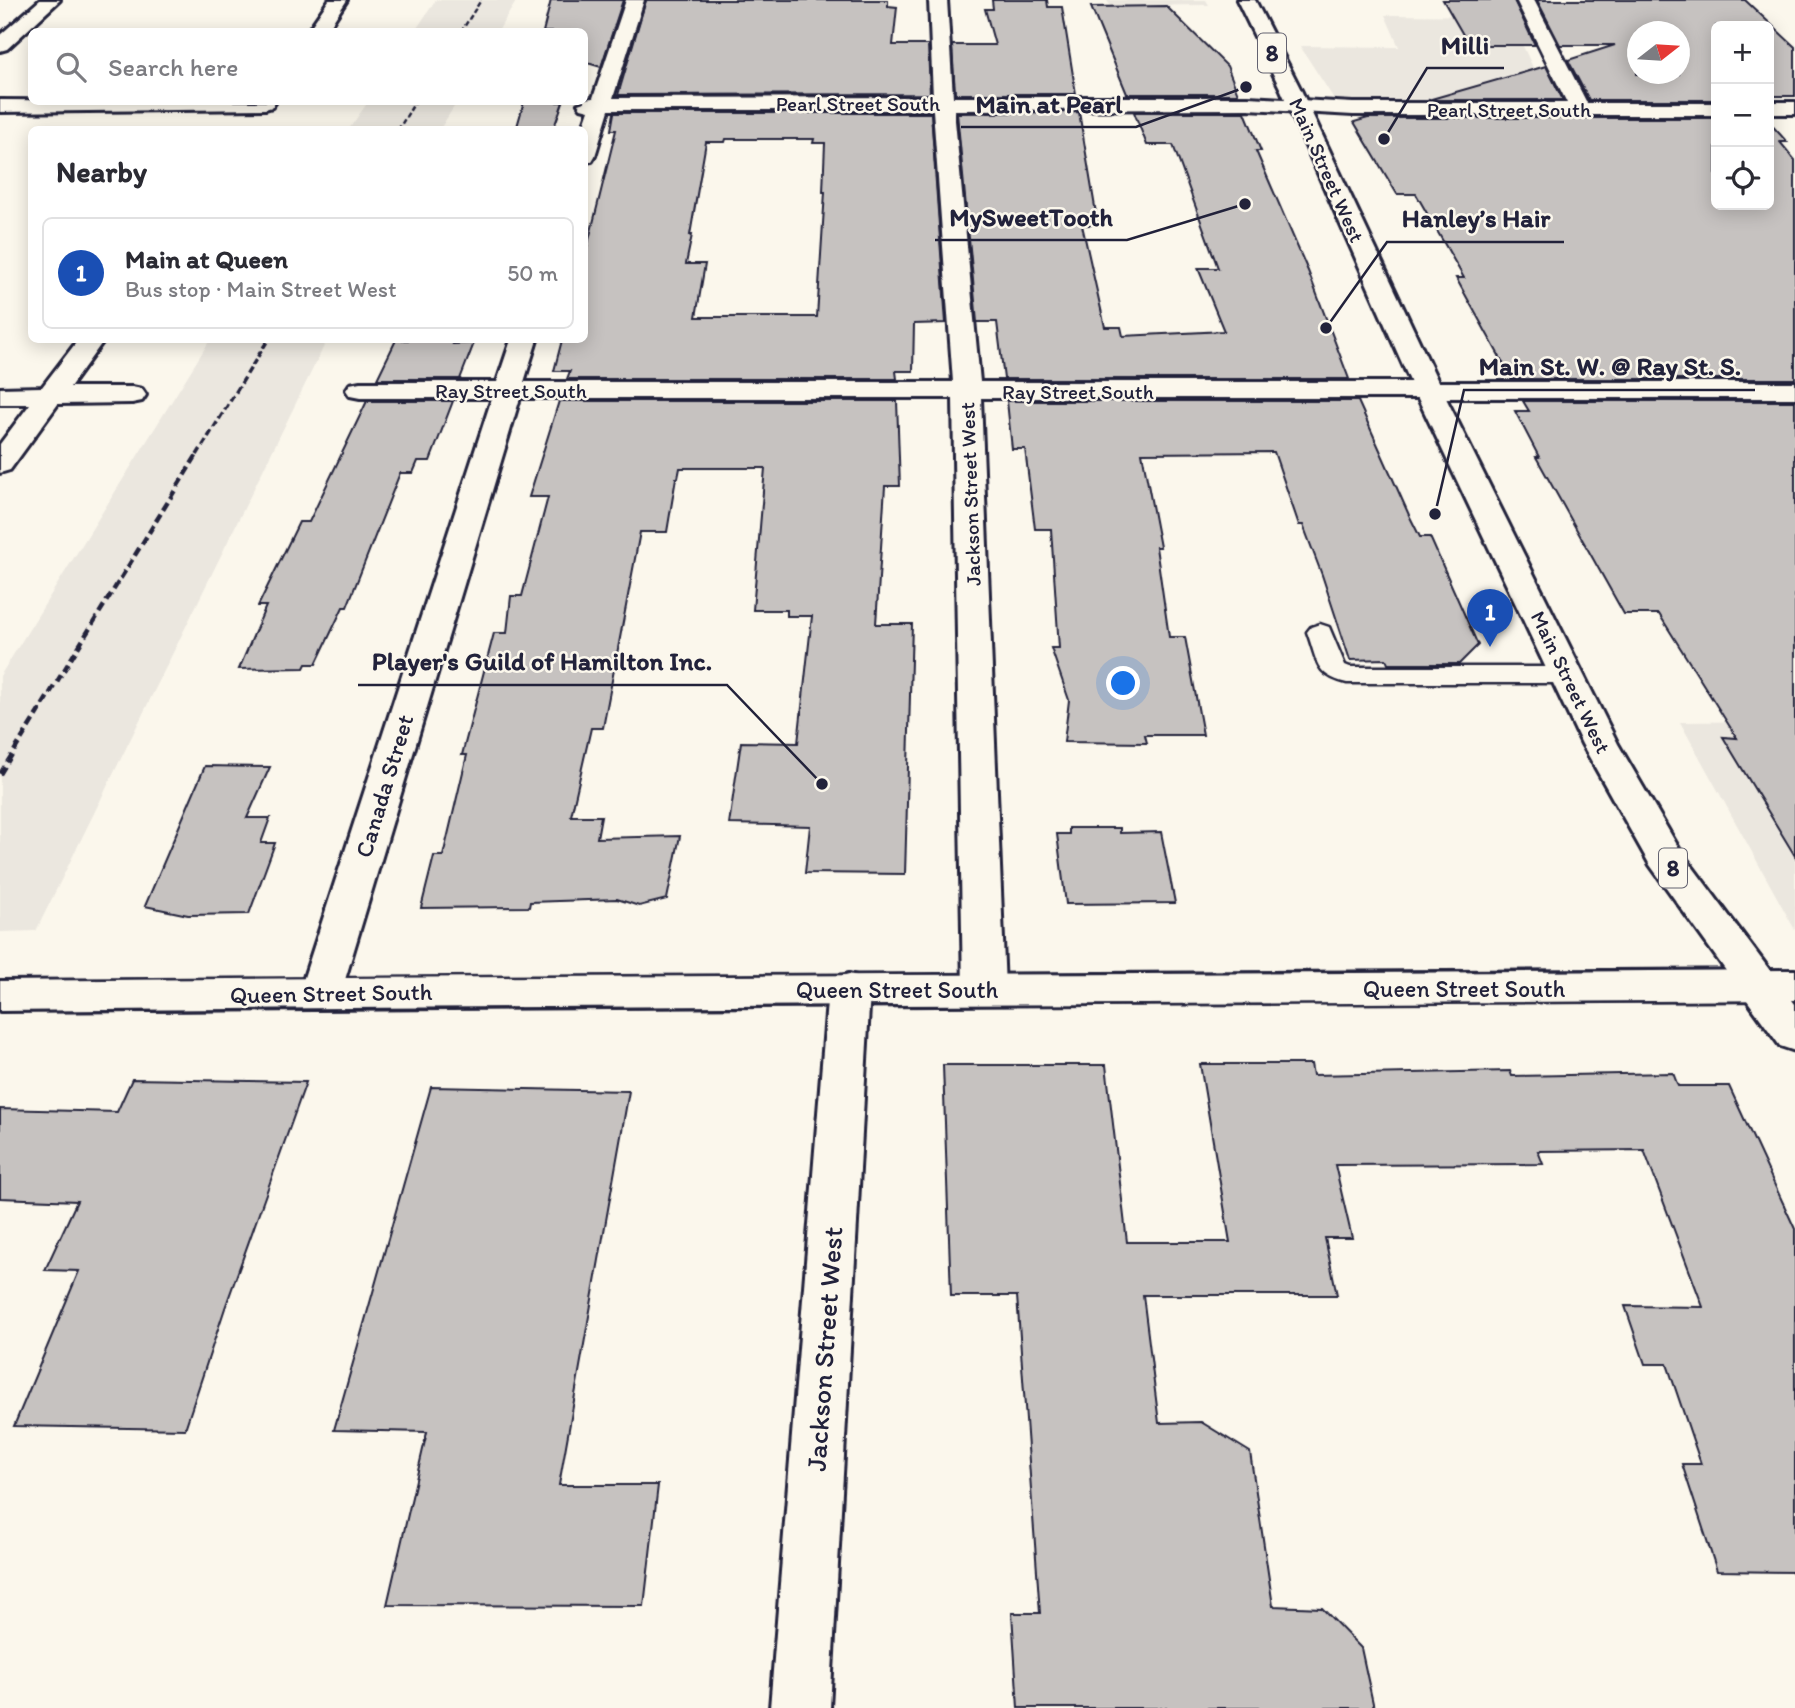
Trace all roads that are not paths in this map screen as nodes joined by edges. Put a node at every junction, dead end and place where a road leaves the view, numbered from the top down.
1 (51, 0) edge
2 (338, 0) edge
3 (635, 0) edge
4 (938, 0) edge
5 (1246, 0) edge
6 (1525, 0) edge
7 (319, 28) edge
8 (0, 45) edge
9 (943, 103) junction
10 (595, 104) junction
11 (0, 106) edge
12 (1298, 107) junction
13 (261, 108) edge
14 (1711, 108) edge
15 (1774, 108) edge
16 (1795, 108) edge
17 (1580, 109) junction
18 (588, 137) edge
19 (89, 343) edge
20 (523, 343) edge
21 (360, 390) dead end
22 (508, 390) junction
23 (1429, 390) junction
24 (1795, 390) edge
25 (967, 391) junction
26 (50, 395) junction
27 (132, 395) dead end
28 (0, 396) edge
29 (0, 464) edge
30 (1320, 632) dead end
31 (1567, 675) junction
32 (1776, 985) edge
33 (849, 989) junction
34 (984, 989) junction
35 (320, 993) junction
36 (0, 996) edge
37 (1795, 1035) edge
38 (800, 1708) edge

1 - 8 street
2 - 7 street
3 - 10 street
4 - 9 street, Jackson Street West
5 - 12 street, Main Street West / 8
6 - 17 street
9 - 10 street, Pearl Street South
9 - 12 street, Pearl Street South
9 - 25 street, Jackson Street West
10 - 18 street
11 - 13 street
12 - 17 street, Pearl Street South
12 - 23 street, Main Street West / 8
14 - 17 street, Pearl Street South
15 - 16 street
19 - 26 street
20 - 22 street, Canada Street
21 - 22 street, Ray Street South
22 - 25 street, Ray Street South
22 - 35 street, Canada Street
23 - 24 street, Ray Street South
23 - 25 street, Ray Street South
23 - 31 street, Main Street West / 8
25 - 34 street, Jackson Street West
26 - 27 street
26 - 28 street
26 - 29 street
30 - 31 lane
31 - 32 street, Main Street West / 8
32 - 34 street, Queen Street South
32 - 37 street, Main Street West / 8
33 - 34 street, Queen Street South
33 - 35 street, Queen Street South
33 - 38 street, Jackson Street West
35 - 36 street, Queen Street South

